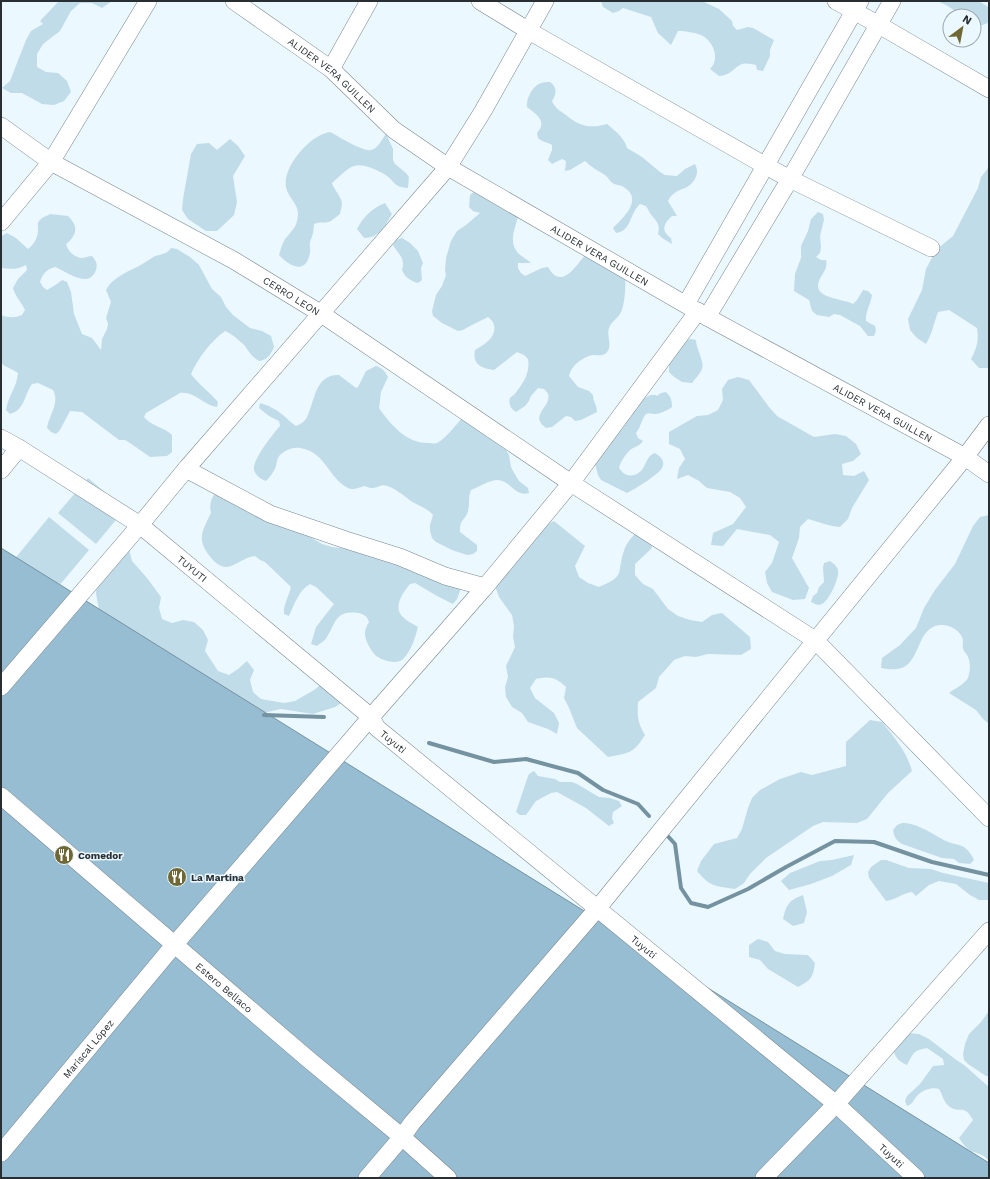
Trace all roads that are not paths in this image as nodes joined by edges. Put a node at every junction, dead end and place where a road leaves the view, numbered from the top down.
1 (148, 1) edge
2 (234, 1) edge
3 (369, 1) edge
4 (480, 1) edge
5 (545, 1) edge
6 (836, 1) edge
7 (892, 1) edge
8 (857, 6) edge
9 (879, 24) junction
10 (529, 31) junction
11 (331, 69) junction
12 (989, 89) edge
13 (1, 126) edge
14 (51, 162) junction
15 (766, 166) junction
16 (448, 167) junction
17 (790, 179) junction
18 (1, 222) edge
19 (931, 248) dead end
20 (697, 311) junction
21 (320, 313) junction
22 (989, 425) edge
23 (1, 438) edge
24 (19, 448) junction
25 (965, 457) junction
26 (186, 469) junction
27 (1, 470) edge
28 (989, 474) edge
29 (571, 483) junction
30 (140, 525) junction
31 (485, 587) junction
32 (815, 640) junction
33 (1, 686) edge
34 (371, 717) junction
35 (1, 796) edge
36 (989, 818) edge
37 (597, 909) junction
38 (989, 931) edge
39 (176, 944) junction
40 (836, 1104) junction
41 (402, 1137) junction
42 (1, 1153) edge
43 (367, 1178) edge
44 (448, 1178) edge
45 (764, 1178) edge
46 (916, 1178) edge

1 - 14 street
2 - 11 street, ALIDER VERA GUILLEN
3 - 11 street
4 - 10 street
5 - 10 street
6 - 8 street
7 - 9 street
8 - 9 street
8 - 15 street
9 - 12 street
9 - 17 street
10 - 15 street
10 - 16 street
11 - 16 street, ALIDER VERA GUILLEN
13 - 14 street, CERRO LEON
14 - 18 street
14 - 21 street, CERRO LEON
15 - 17 street
15 - 20 street
16 - 20 street, ALIDER VERA GUILLEN
16 - 21 street
17 - 19 street
17 - 20 street
20 - 25 street, ALIDER VERA GUILLEN
20 - 29 street, Mariscal López
21 - 26 street
21 - 29 street, CERRO LEON
22 - 25 street
23 - 24 street, TUYUTI
24 - 27 street
24 - 30 street, TUYUTI
25 - 28 street, ALIDER VERA GUILLEN
25 - 32 street
26 - 30 street
26 - 31 street
29 - 31 street, Mariscal López
29 - 32 street, CERRO LEON
30 - 33 street
30 - 34 street, TUYUTI
31 - 34 street, Mariscal López
32 - 36 street, CERRO LEON
32 - 37 street
34 - 37 street, Tuyuti
34 - 39 street, Mariscal López
35 - 39 street, Estero Bellaco
37 - 40 street, Tuyuti
37 - 41 street
38 - 40 street
39 - 41 street, Estero Bellaco
39 - 42 street, Mariscal López
40 - 45 street
40 - 46 street, Tuyuti
41 - 43 street
41 - 44 street, Estero Bellaco

